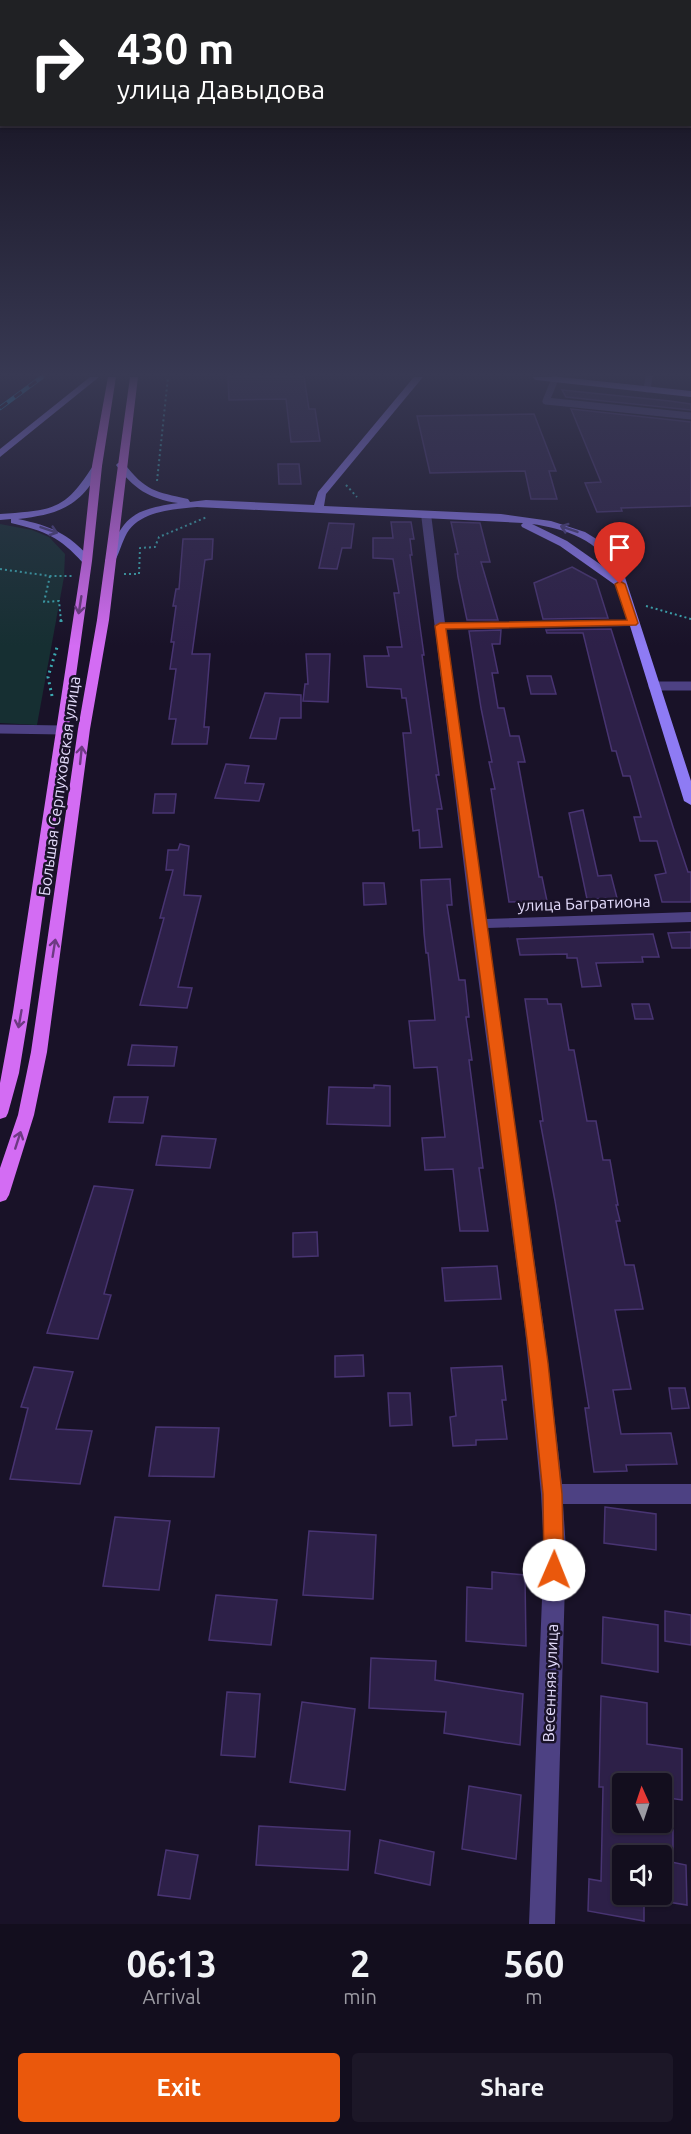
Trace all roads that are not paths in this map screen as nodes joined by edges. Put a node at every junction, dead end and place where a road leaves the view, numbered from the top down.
1 (97, 466) joint
2 (121, 467) edge
3 (122, 467) edge
4 (343, 467) edge
5 (206, 503) junction
6 (319, 508) junction
7 (426, 514) junction
8 (501, 517) junction
9 (0, 518) edge
10 (87, 561) junction
11 (111, 561) junction
12 (620, 584) junction
13 (633, 623) junction
14 (440, 626) junction
15 (654, 686) junction
16 (691, 686) edge
17 (0, 729) edge
18 (63, 730) junction
19 (691, 801) edge
20 (691, 917) edge
21 (478, 924) junction
22 (0, 1113) edge
23 (0, 1195) edge
24 (553, 1494) junction
25 (691, 1494) edge
26 (542, 1924) edge

1 - 9 street
1 - 10 main road, Большая Серпуховская улица
2 - 11 main road, Большая Серпуховская улица
3 - 5 street
4 - 6 street
5 - 6 street
5 - 11 street
6 - 7 street
7 - 8 street
7 - 14 street, Весенняя улица
8 - 12 street
12 -> 8 street
9 -> 10 street
10 -> 18 main road, Большая Серпуховская улица
23 -> 11 main road, Большая Серпуховская улица
12 - 13 street
13 - 14 street
13 - 15 street
14 - 21 street, Весенняя улица
15 - 16 lane
15 - 19 street
17 - 18 lane
18 -> 22 main road, Большая Серпуховская улица
20 - 21 street, улица Багратиона
21 - 24 street, Весенняя улица
24 - 25 street
24 - 26 street, Весенняя улица

